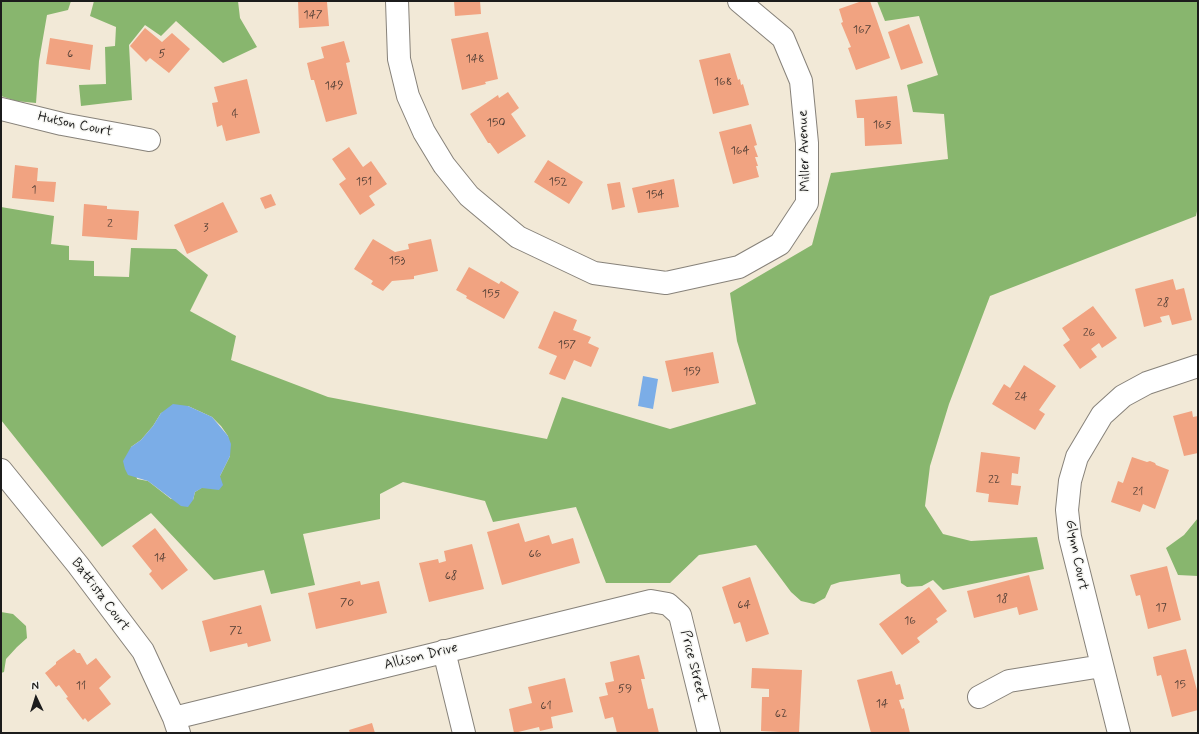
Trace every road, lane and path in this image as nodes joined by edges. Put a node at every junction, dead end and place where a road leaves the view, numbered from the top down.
1 (396, 1) edge
2 (739, 1) edge
3 (1, 109) edge
4 (149, 140) dead end
5 (1198, 366) edge
6 (1, 470) edge
7 (668, 604) joint
8 (444, 651) junction
9 (1102, 666) junction
10 (979, 697) dead end
11 (177, 726) edge
12 (464, 733) edge
13 (709, 733) edge
14 (1119, 733) edge

1 - 2 street, Miller Avenue
3 - 4 street, Hutson Court
5 - 9 street, Glynn Court
6 - 11 street, Battista Court
7 - 8 street, Allison Drive
7 - 13 street, Price Street
8 - 11 street, Allison Drive
8 - 12 street
9 - 10 street
9 - 14 street, Glynn Court

